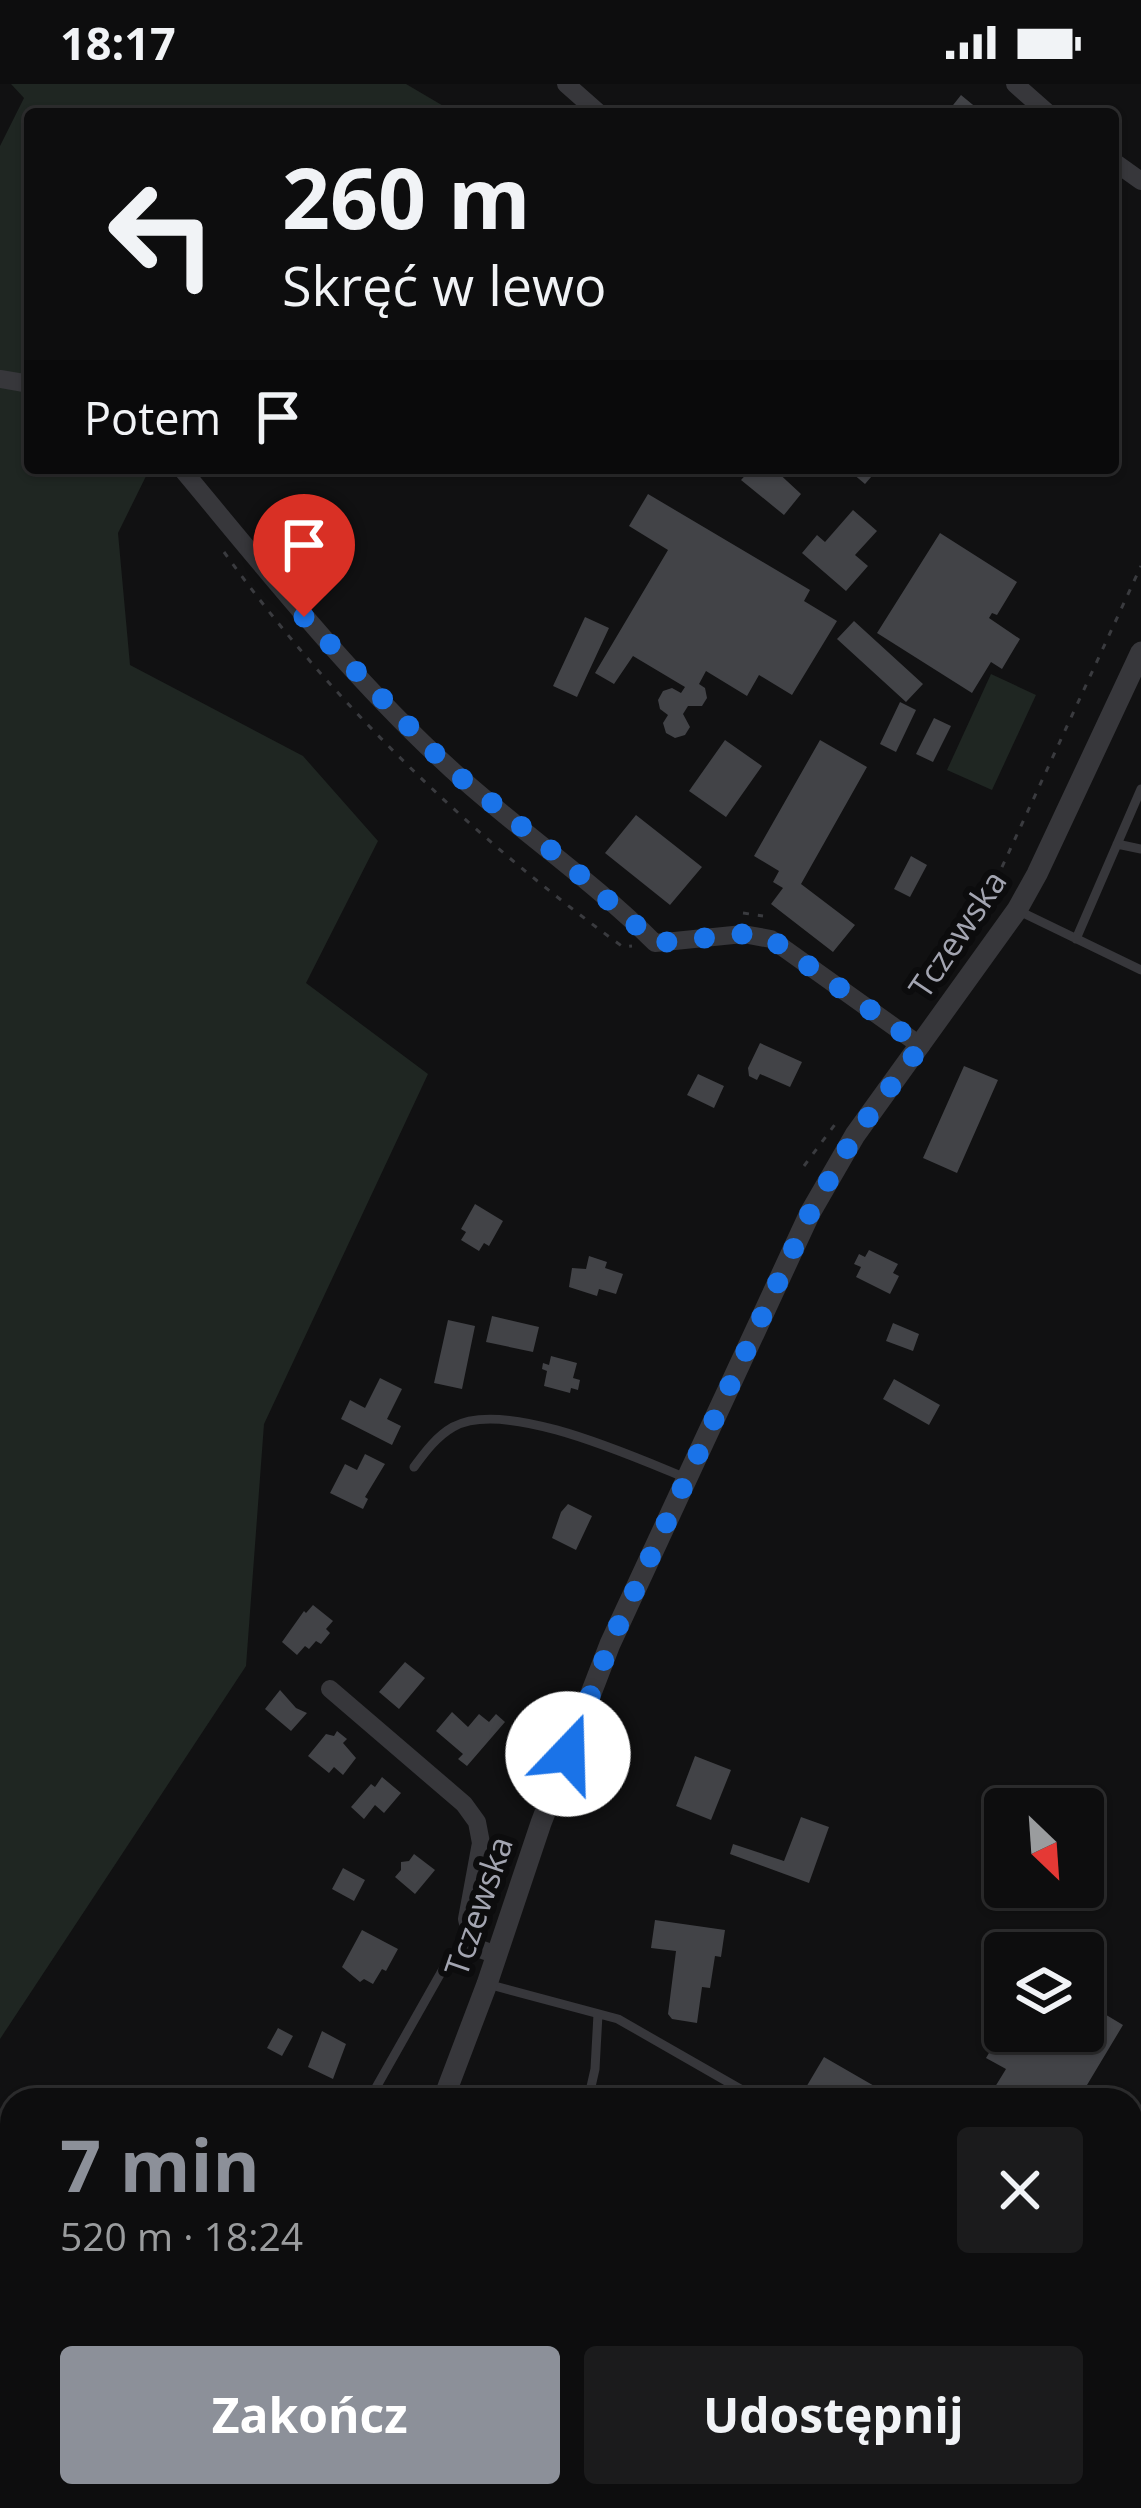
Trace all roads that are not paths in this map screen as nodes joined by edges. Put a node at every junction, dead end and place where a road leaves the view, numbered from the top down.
1 (566, 84) edge
2 (1015, 84) edge
3 (592, 108) edge
4 (1042, 108) edge
5 (186, 474) edge
6 (1141, 652) edge
7 (1141, 790) edge
8 (1117, 844) junction
9 (1141, 849) edge
10 (1017, 910) junction
11 (1076, 939) junction
12 (1141, 970) edge
13 (921, 1046) junction
14 (414, 1467) dead end
15 (686, 1478) junction
16 (330, 1689) dead end
17 (475, 1947) junction
18 (497, 1955) junction
19 (487, 1984) junction
20 (598, 2014) junction
21 (376, 2088) edge
22 (448, 2088) edge
23 (591, 2088) edge
24 (738, 2088) edge

1 - 3 street
2 - 4 street
5 - 13 street
6 - 10 street, Tczewska
7 - 8 lane
8 - 9 lane
8 - 11 lane
10 - 11 lane
10 - 13 street, Tczewska
11 - 12 lane
13 - 15 street, Tczewska
14 - 15 lane
15 - 18 street, Tczewska
16 - 17 street
17 - 18 street
17 - 21 lane
18 - 19 street, Tczewska
19 - 20 lane
19 - 22 street, Tczewska
20 - 23 lane
20 - 24 lane

